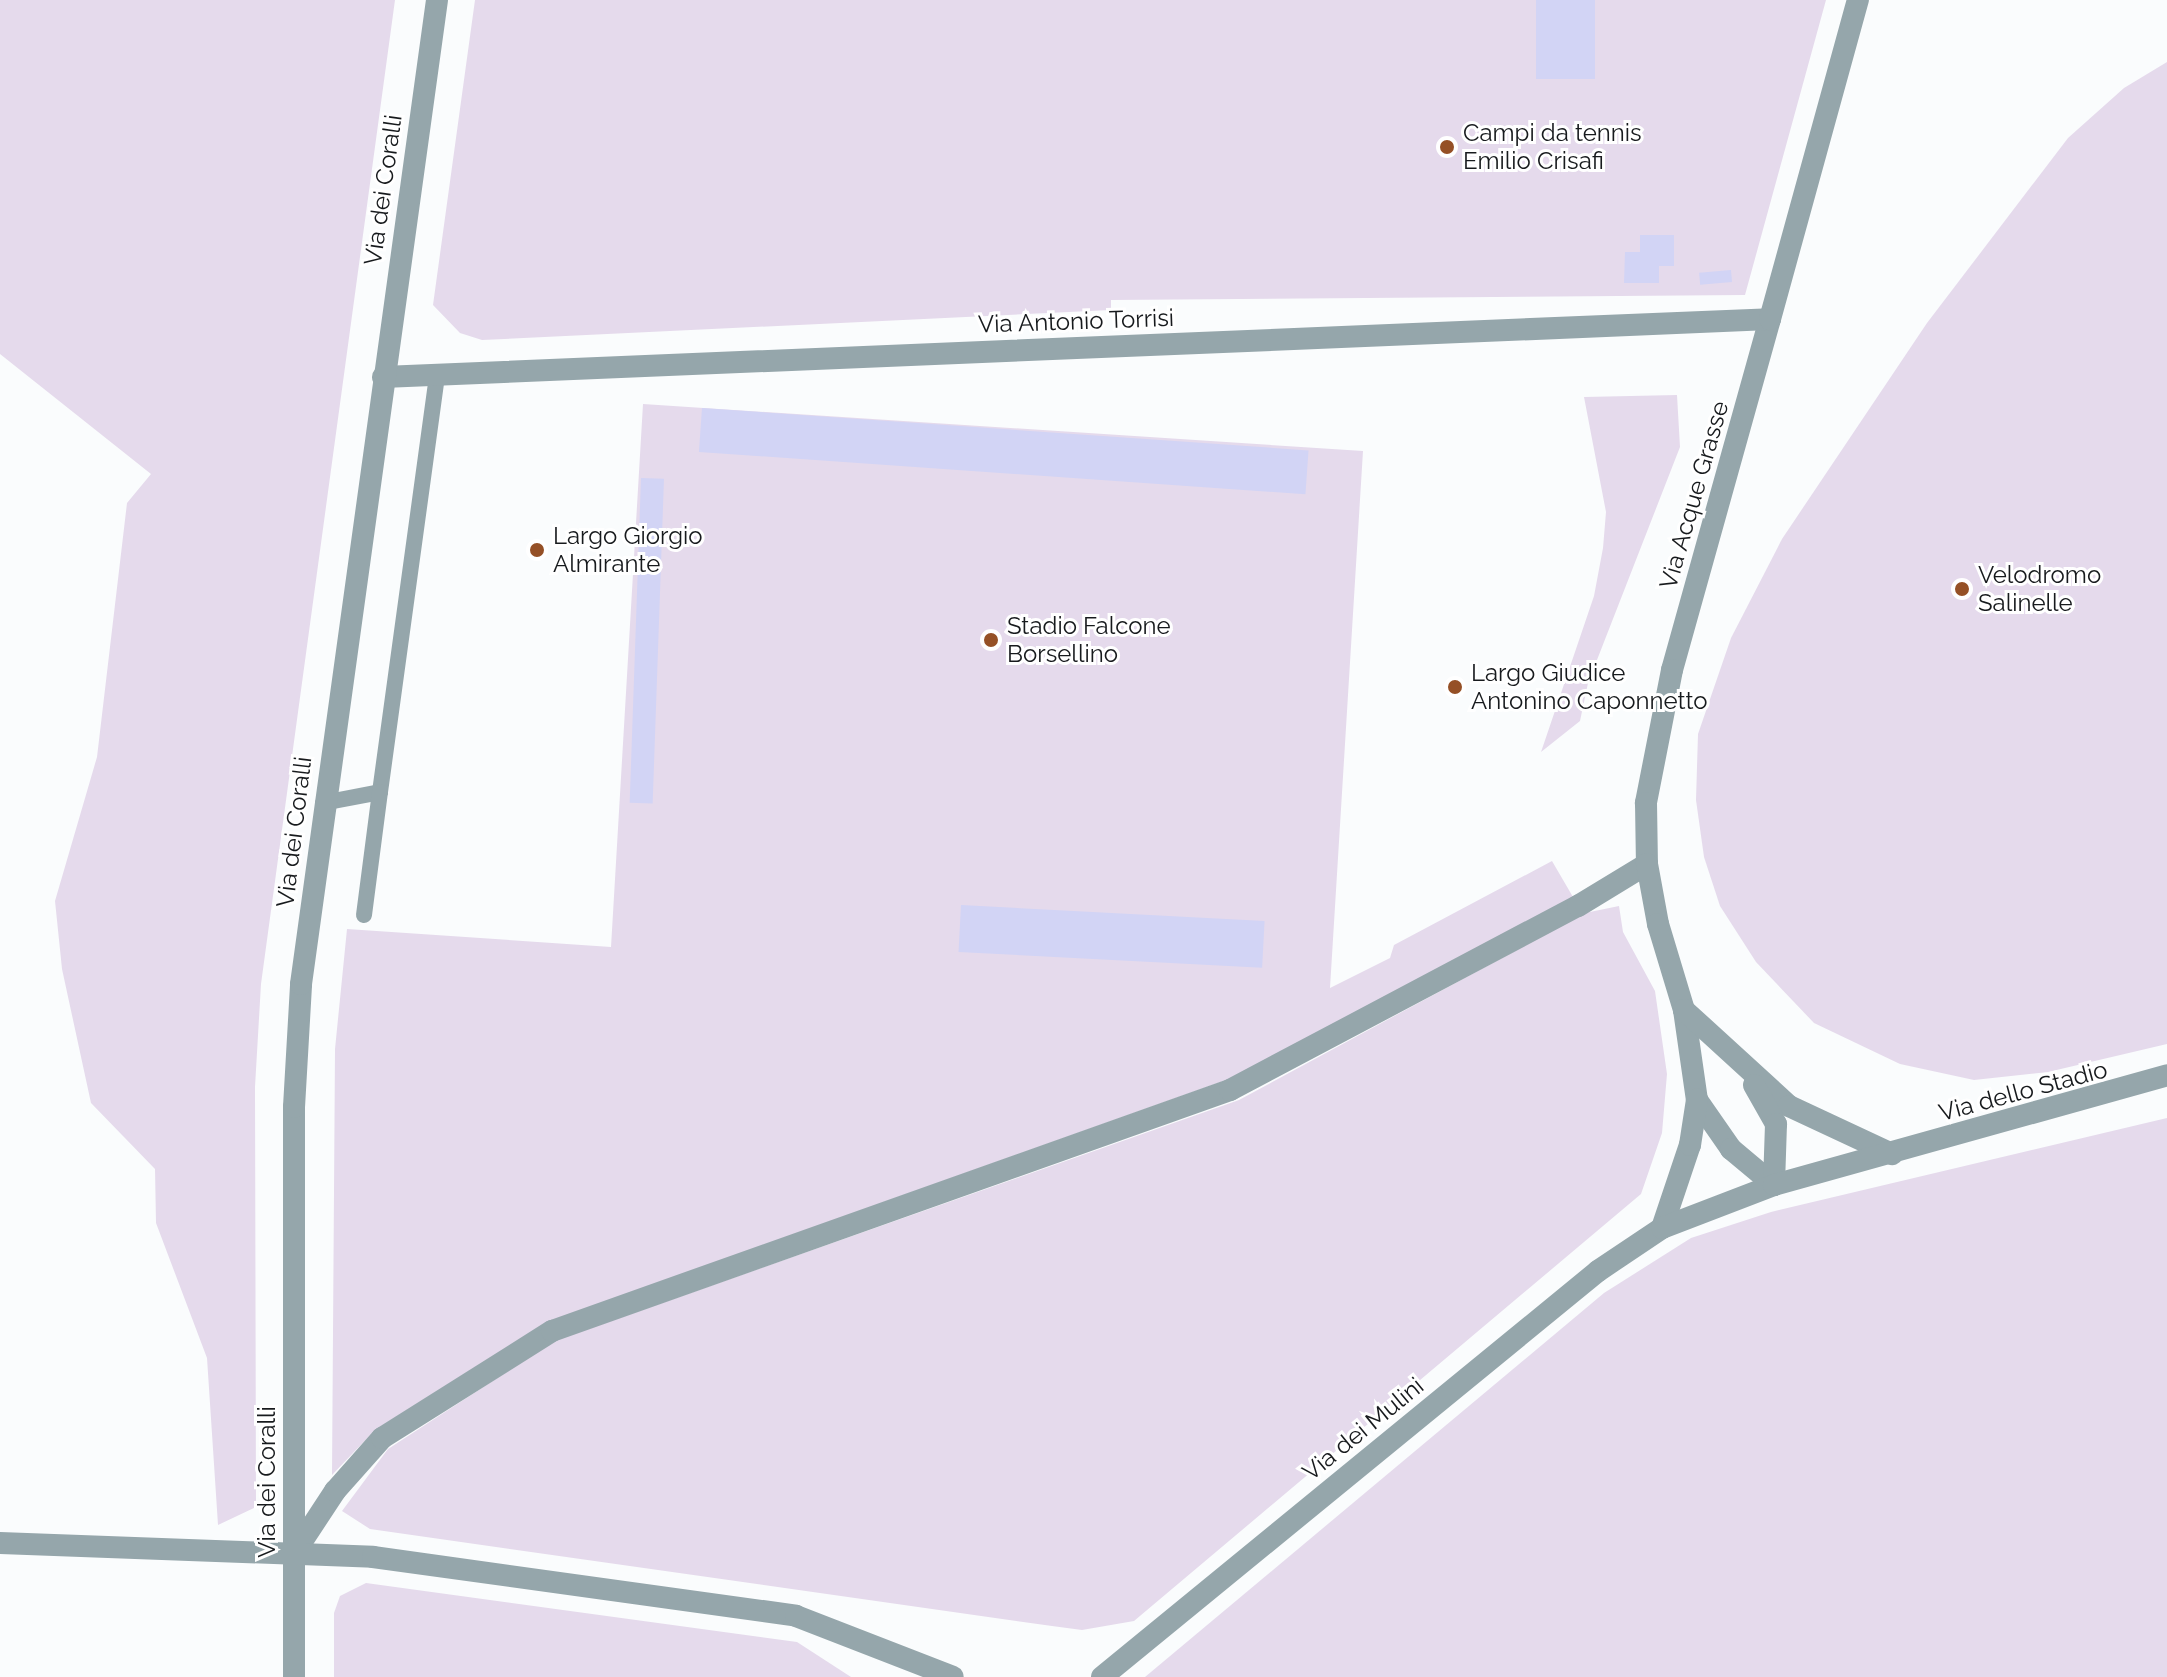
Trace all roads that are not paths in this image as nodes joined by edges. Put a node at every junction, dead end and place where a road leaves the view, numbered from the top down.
1 (437, 0) edge
2 (1858, 0) edge
3 (1770, 319) junction
4 (437, 375) junction
5 (383, 377) junction
6 (380, 792) junction
7 (323, 803) junction
8 (1647, 864) junction
9 (364, 915) dead end
10 (1684, 1010) junction
11 (1736, 1062) junction
12 (2167, 1075) edge
13 (1697, 1100) junction
14 (1892, 1154) junction
15 (1774, 1185) junction
16 (1662, 1228) junction
17 (0, 1543) edge
18 (293, 1555) junction
19 (294, 1677) edge
20 (953, 1677) edge
21 (1102, 1677) edge

1 - 5 street, Via dei Coralli
2 - 3 street, Via Acque Grasse
3 - 4 street, Via Antonio Torrisi
3 - 8 street, Via Acque Grasse
4 - 5 street, Via Antonio Torrisi
4 - 6 lane
5 - 7 street, Via dei Coralli
6 - 7 lane
6 - 9 lane
7 - 18 street, Via dei Coralli
8 - 10 street, Via Acque Grasse
8 - 18 street
10 - 11 street
10 - 13 street, Via Acque Grasse
11 - 14 street
11 - 15 street
12 - 14 street, Via dello Stadio
13 - 15 street
13 - 16 street
14 - 15 street, Via dello Stadio
15 - 16 street, Via dei Mulini
16 - 21 street, Via dei Mulini
17 - 18 street
18 - 19 street, Via dei Coralli
18 - 20 street

